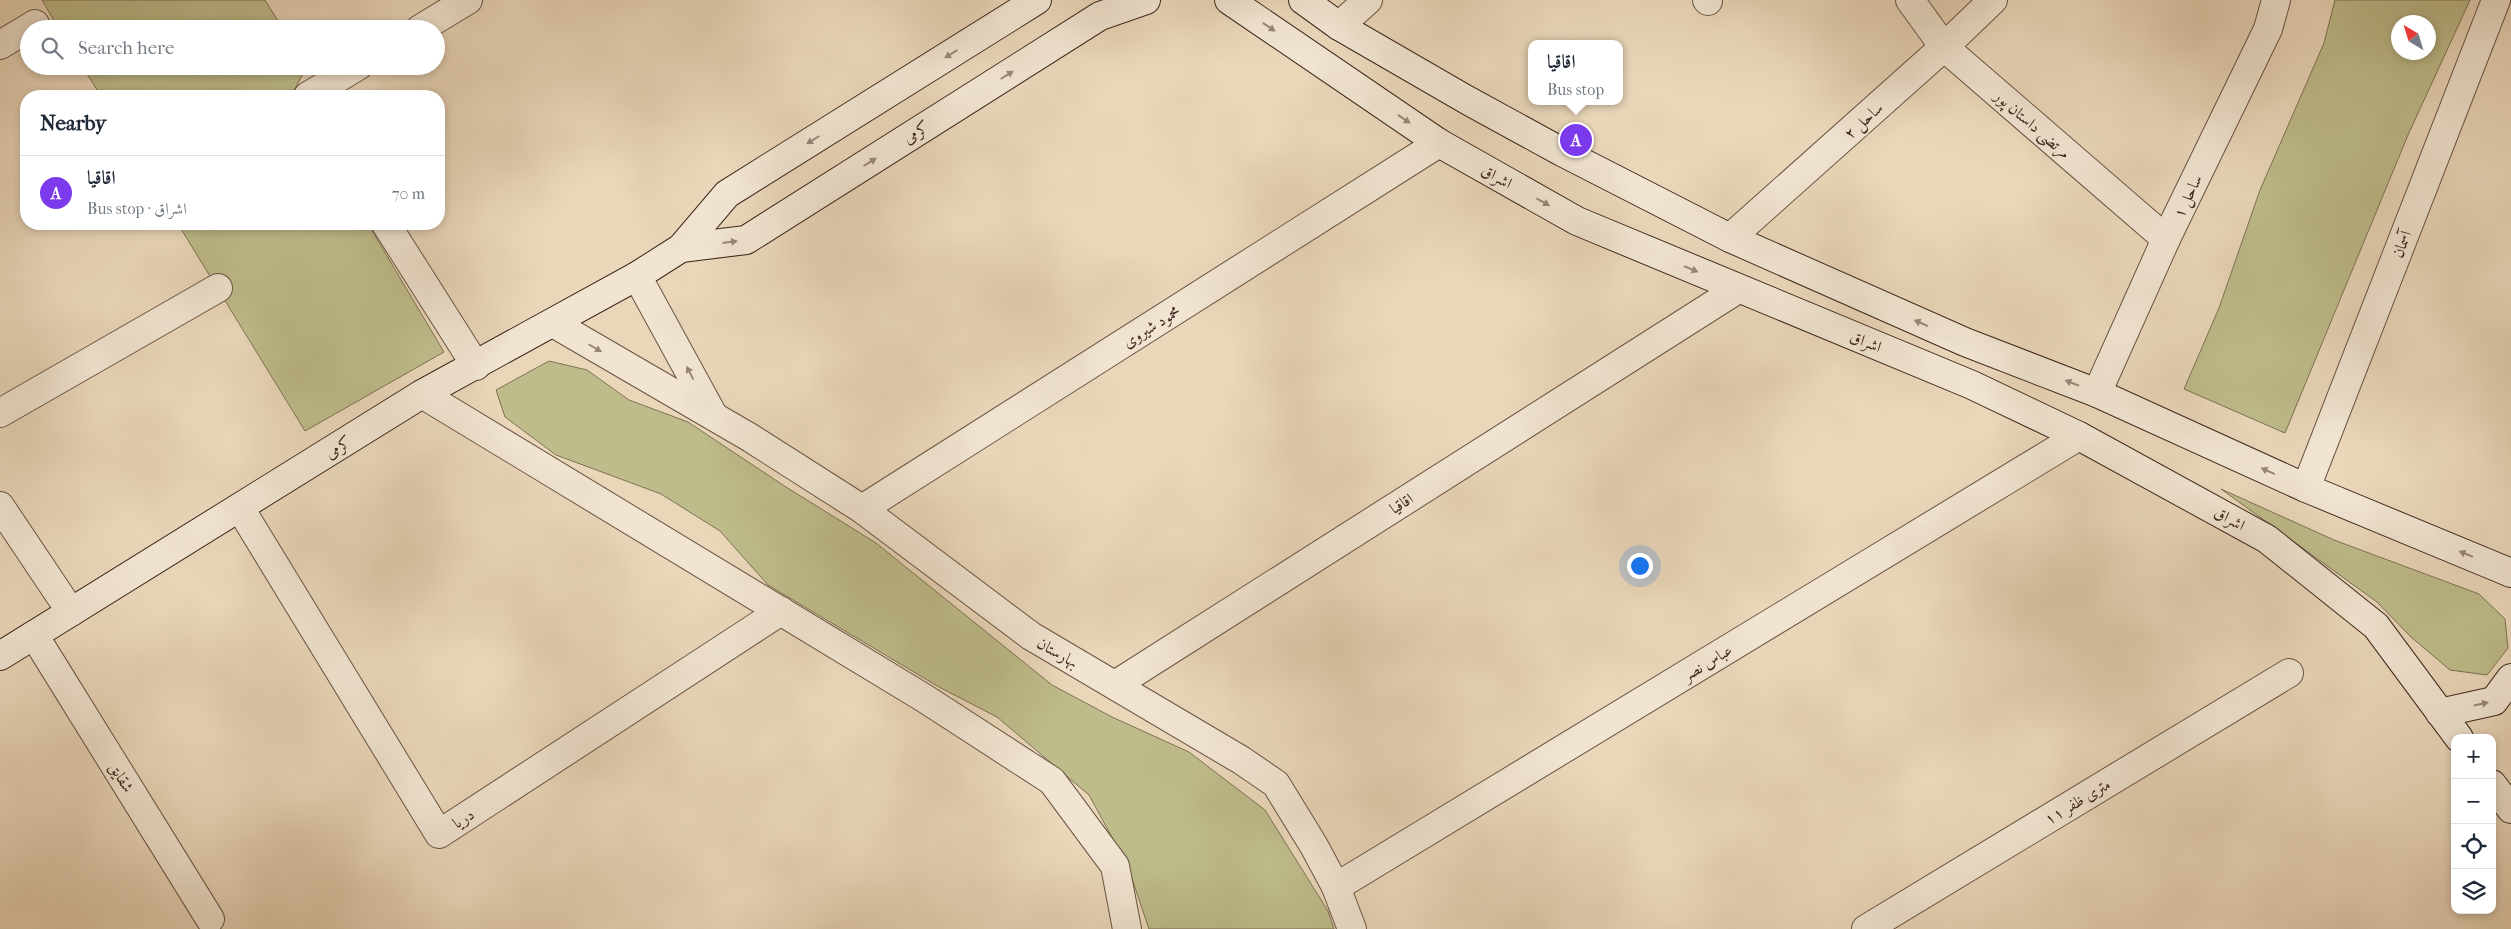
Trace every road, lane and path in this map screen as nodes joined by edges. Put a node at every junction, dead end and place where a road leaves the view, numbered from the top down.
1 (468, 0) edge
2 (1037, 0) edge
3 (1146, 0) edge
4 (1229, 0) edge
5 (1303, 0) edge
6 (1368, 0) edge
7 (1910, 0) edge
8 (1993, 0) edge
9 (2276, 0) edge
10 (2496, 0) edge
11 (435, 20) edge
12 (1340, 26) junction
13 (20, 33) edge
14 (0, 45) edge
15 (1944, 47) junction
16 (343, 75) edge
17 (318, 90) edge
18 (1439, 143) junction
19 (390, 230) edge
20 (1730, 238) junction
21 (2166, 239) junction
22 (681, 248) junction
23 (637, 276) junction
24 (218, 288) dead end
25 (1738, 289) junction
26 (553, 323) junction
27 (476, 366) junction
28 (2097, 393) junction
29 (422, 394) junction
30 (0, 414) edge
31 (713, 415) junction
32 (2079, 436) junction
33 (2306, 488) junction
34 (0, 506) edge
35 (240, 508) junction
36 (862, 509) junction
37 (2511, 573) edge
38 (781, 611) junction
39 (71, 612) junction
40 (34, 635) junction
41 (0, 656) edge
42 (2289, 673) dead end
43 (2511, 678) edge
44 (1115, 685) junction
45 (2440, 712) junction
46 (2455, 734) edge
47 (2496, 789) edge
48 (2511, 809) edge
49 (1336, 887) junction
50 (210, 919) dead end
51 (1127, 929) edge
52 (1352, 929) edge
53 (1866, 929) edge

1 - 11 street
2 -> 22 street, کرمی
22 -> 3 street, کرمی
4 -> 18 street, اشراق
5 - 12 street
6 - 12 street
7 - 15 street, مرتضی داستان پور
8 - 15 street, ساحل ۲
9 - 21 street, ساحل ۱
10 - 33 street, آسمان
12 - 20 street
13 - 14 street
15 - 20 street, ساحل ۲
15 - 21 street, مرتضی داستان پور
16 - 17 street
18 -> 25 street, اشراق
18 - 36 street, محمود شیروی
19 - 27 street
28 -> 20 street
21 - 28 street, ساحل ۱
22 - 23 street, کرمی
23 - 26 street, کرمی
31 -> 23 street
24 - 30 street
25 - 32 street, اشراق
25 - 44 street, اقاقیا
26 - 27 street, کرمی
26 -> 31 street, بهارستان
27 - 29 street, کرمی
33 -> 28 street
29 - 35 street, کرمی
29 - 38 street
31 - 36 street, بهارستان
32 - 45 street, اشراق
32 - 49 street, عباس نصر
37 -> 33 street
34 - 39 street
35 - 38 street, دریا
35 - 39 street, کرمی
36 - 44 street, بهارستان
38 - 51 street
39 - 40 street, کرمی
40 - 41 street, کرمی
40 - 50 street, شقایق
42 - 53 street, ۱۱ متری ظفر
45 -> 43 street
44 - 49 street, بهارستان
45 - 46 street, اشراق
47 - 48 street
49 - 52 street, بهارستان

